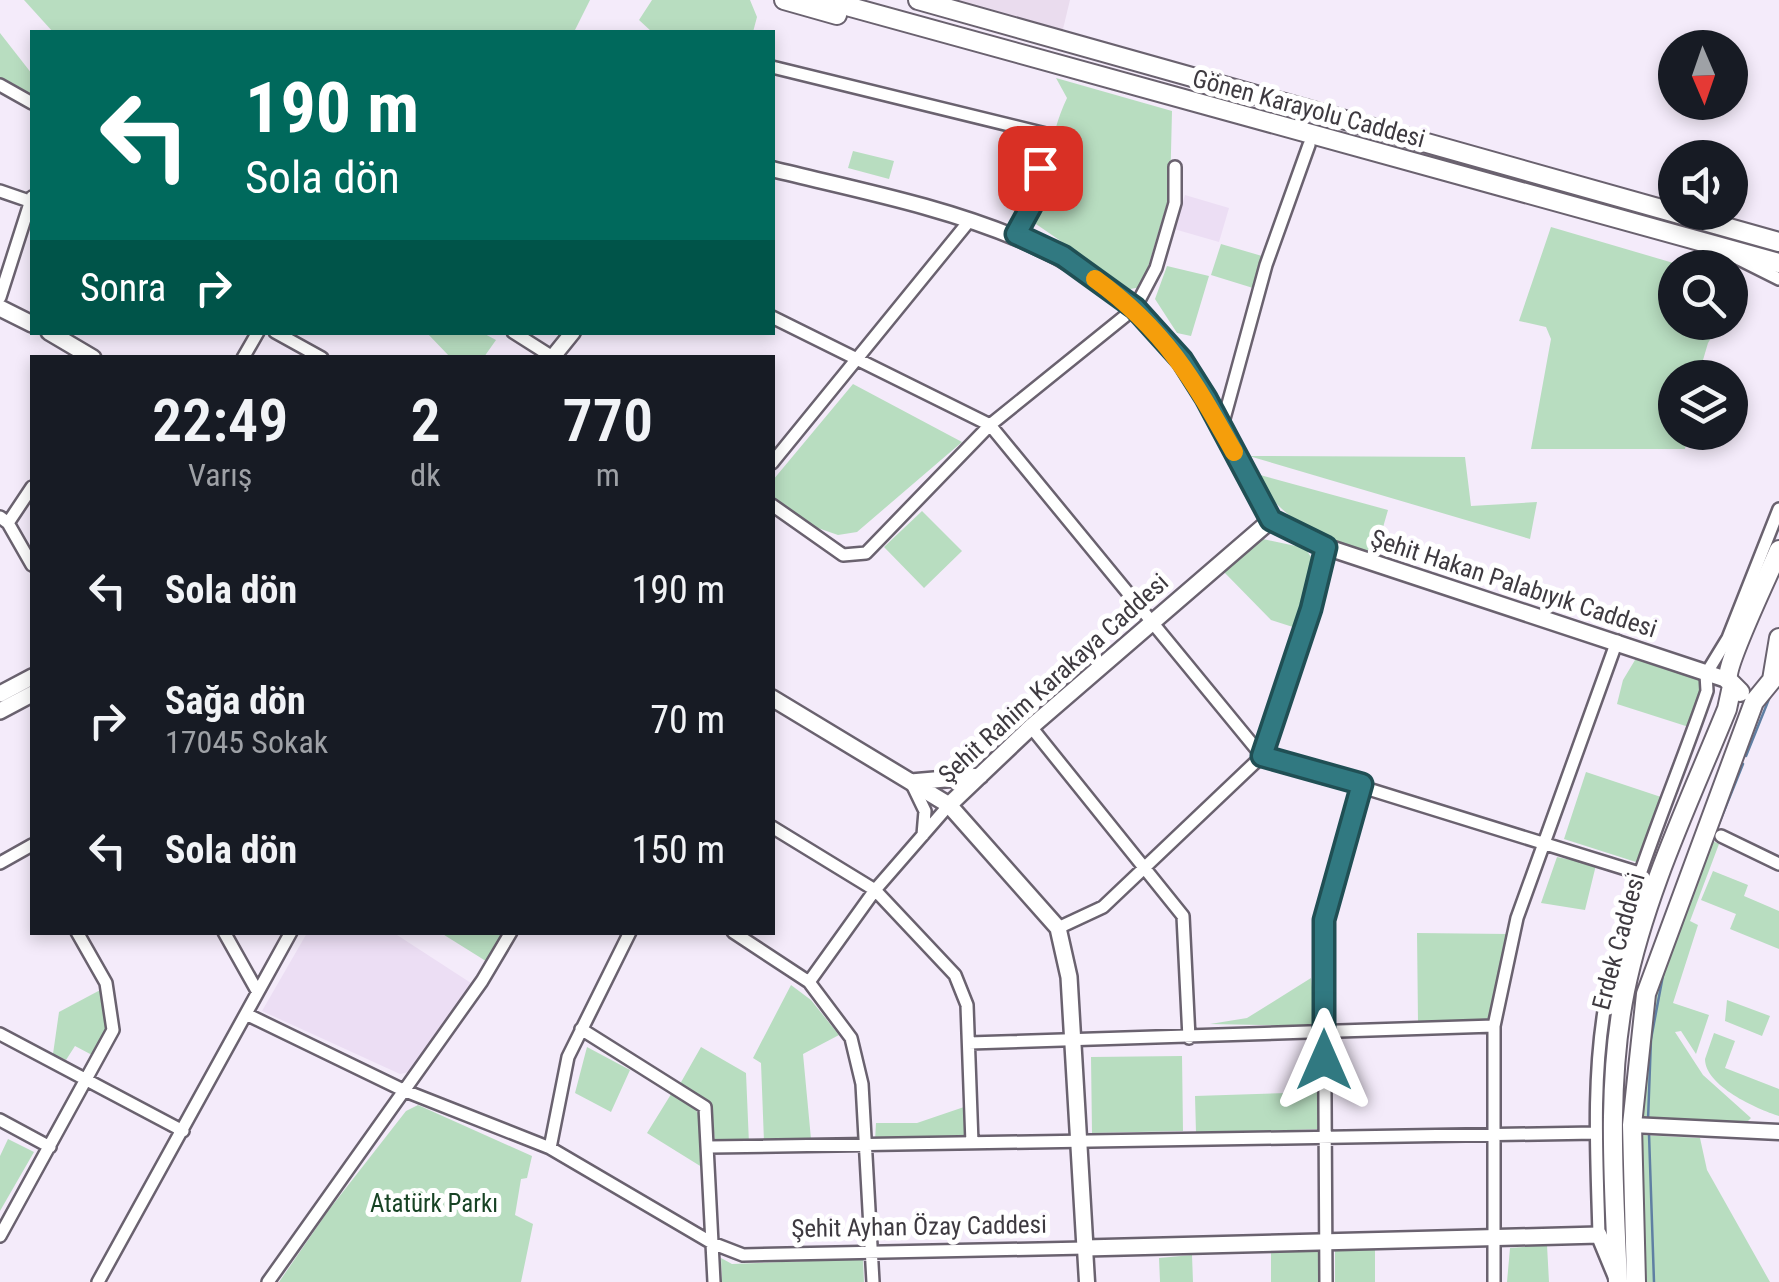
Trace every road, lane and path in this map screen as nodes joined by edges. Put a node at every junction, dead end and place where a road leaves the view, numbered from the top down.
1 (784, 0) edge
2 (825, 0) edge
3 (918, 0) edge
4 (775, 68) edge
5 (1121, 82) junction
6 (0, 85) edge
7 (30, 102) edge
8 (1309, 145) dead end
9 (1175, 167) dead end
10 (775, 170) edge
11 (0, 190) edge
12 (30, 199) edge
13 (30, 206) edge
14 (970, 220) junction
15 (1016, 234) junction
16 (1779, 242) edge
17 (1708, 243) junction
18 (1779, 262) edge
19 (1779, 280) edge
20 (0, 298) edge
21 (0, 308) edge
22 (1135, 308) junction
23 (775, 318) edge
24 (30, 323) edge
25 (54, 335) edge
26 (280, 335) edge
27 (518, 335) edge
28 (571, 335) edge
29 (88, 355) edge
30 (316, 355) edge
31 (550, 355) edge
32 (555, 355) edge
33 (859, 359) junction
34 (990, 425) junction
35 (1222, 430) junction
36 (775, 459) edge
37 (30, 489) edge
38 (775, 507) edge
39 (1779, 509) edge
40 (4, 520) edge
41 (1271, 520) junction
42 (1326, 547) junction
43 (1779, 550) edge
44 (30, 562) edge
45 (1151, 626) junction
46 (1779, 638) edge
47 (1616, 641) junction
48 (1723, 672) junction
49 (30, 678) edge
50 (1772, 680) edge
51 (0, 694) edge
52 (30, 695) edge
53 (775, 700) edge
54 (0, 711) edge
55 (1031, 728) junction
56 (1262, 756) junction
57 (980, 776) junction
58 (911, 782) junction
59 (1362, 784) junction
60 (949, 805) junction
61 (775, 829) edge
62 (924, 834) junction
63 (1720, 836) dead end
64 (1543, 842) junction
65 (30, 849) edge
66 (0, 863) edge
67 (1779, 864) edge
68 (1144, 872) junction
69 (1639, 873) junction
70 (875, 890) junction
71 (1058, 928) junction
72 (79, 935) edge
73 (226, 935) edge
74 (289, 935) edge
75 (509, 935) edge
76 (628, 935) edge
77 (738, 935) edge
78 (809, 982) junction
79 (256, 989) junction
80 (248, 1015) junction
81 (1494, 1026) junction
82 (581, 1029) junction
83 (0, 1034) edge
84 (1324, 1034) junction
85 (1188, 1038) junction
86 (1074, 1040) junction
87 (969, 1043) junction
88 (89, 1079) junction
89 (404, 1090) junction
90 (0, 1120) edge
91 (1632, 1125) junction
92 (183, 1131) junction
93 (1779, 1132) edge
94 (1596, 1133) junction
95 (1491, 1134) junction
96 (1324, 1136) junction
97 (1080, 1142) junction
98 (972, 1144) junction
99 (864, 1146) junction
100 (50, 1147) junction
101 (709, 1147) junction
102 (550, 1148) junction
103 (0, 1236) edge
104 (1599, 1236) junction
105 (1493, 1240) junction
106 (712, 1243) junction
107 (1326, 1243) junction
108 (1086, 1248) junction
109 (872, 1251) junction
110 (1618, 1281) edge
111 (98, 1282) edge
112 (268, 1282) edge
113 (714, 1282) edge
114 (873, 1282) edge
115 (1087, 1282) edge
116 (1326, 1282) edge
117 (1494, 1282) edge
118 (1636, 1282) edge

1 - 5 highway
2 - 5 highway, Gönen Karayolu Caddesi
3 - 16 highway, Gönen Karayolu Caddesi
4 - 15 street
5 - 17 highway, Gönen Karayolu Caddesi
6 - 7 street
8 - 35 street
9 - 22 street
10 - 14 street
11 - 12 street
13 - 20 street
14 - 15 street
14 - 33 street
15 - 22 street
17 - 18 highway, Gönen Karayolu Caddesi
17 - 19 street
21 - 24 main road
22 - 34 street
22 - 35 street
23 - 33 street
25 - 29 main road
26 - 30 street
27 - 31 street
28 - 32 street
33 - 34 street
33 - 36 street
34 - 38 street
34 - 45 street
35 - 41 street
37 - 40 street
39 - 48 street
40 - 44 street
41 - 42 main road, Şehit Hakan Palabıyık Caddesi
41 - 45 main road, Şehit Rahim Karakaya Caddesi
42 - 47 main road, Şehit Hakan Palabıyık Caddesi
42 - 56 street
43 - 48 highway, Erdek Caddesi
45 - 55 main road, Şehit Rahim Karakaya Caddesi
45 - 56 street
46 - 50 highway, Erdek Caddesi
47 - 48 main road, Şehit Hakan Palabıyık Caddesi
47 - 64 street
48 - 50 highway
48 - 50 highway
48 - 69 street
48 - 110 highway, Erdek Caddesi
49 - 51 main road
50 - 91 highway, Erdek Caddesi
52 - 54 main road
53 - 58 main road
55 - 57 main road, Şehit Rahim Karakaya Caddesi
55 - 68 street
56 - 59 street
56 - 68 street
57 - 58 main road
57 - 60 main road, Şehit Rahim Karakaya Caddesi
58 - 60 main road
58 - 62 street
59 - 64 street
59 - 84 street
60 - 62 street, Şehit Rahim Karakaya Caddesi
60 - 71 main road
61 - 70 street
62 - 70 street, Şehit Rahim Karakaya Caddesi
63 - 67 street
64 - 69 street
64 - 81 street
65 - 66 street
68 - 71 street
68 - 85 street
69 - 94 street
70 - 78 street, Şehit Rahim Karakaya Caddesi
70 - 87 street
71 - 86 main road
72 - 88 street
73 - 79 street
74 - 79 street
75 - 89 street
76 - 82 street
77 - 78 street
78 - 99 street
79 - 80 street
80 - 89 street, Şehit Ayhan Özay Caddesi
80 - 92 street
81 - 84 street
81 - 95 street
82 - 101 street
82 - 102 street
83 - 88 street
84 - 85 street
84 - 96 street
85 - 86 street
86 - 87 street
86 - 97 main road
87 - 98 street
88 - 92 street
88 - 100 street
89 - 102 street, Şehit Ayhan Özay Caddesi
89 - 112 street
90 - 100 street
91 - 93 street
91 - 118 highway, Erdek Caddesi
92 - 111 street
94 - 95 street
94 - 104 street
95 - 96 street
95 - 105 street
96 - 97 street
96 - 107 street
97 - 98 street
97 - 108 main road
98 - 99 street
99 - 101 street
99 - 109 street
100 - 103 street
101 - 106 street
102 - 106 street, Şehit Ayhan Özay Caddesi
104 - 105 main road, Şehit Ayhan Özay Caddesi
104 - 110 main road
105 - 107 main road, Şehit Ayhan Özay Caddesi
105 - 117 street
106 - 109 street, Şehit Ayhan Özay Caddesi
106 - 113 street
107 - 108 main road, Şehit Ayhan Özay Caddesi
107 - 116 street
108 - 109 street, Şehit Ayhan Özay Caddesi
108 - 115 street
109 - 114 street

